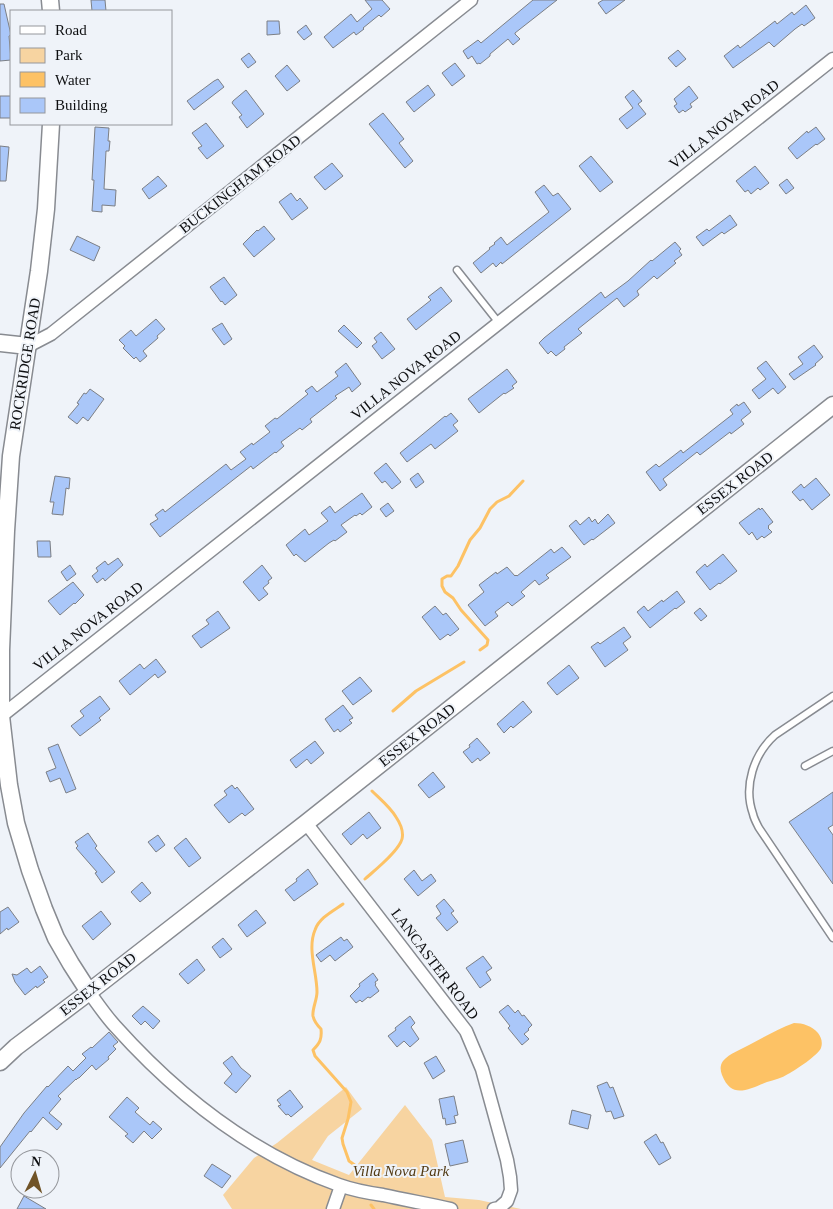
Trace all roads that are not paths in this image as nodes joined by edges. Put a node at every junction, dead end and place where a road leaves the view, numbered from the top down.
1 (471, 0) edge
2 (833, 59) edge
3 (52, 125) edge
4 (458, 270) dead end
5 (499, 323) junction
6 (0, 343) edge
7 (28, 346) junction
8 (833, 405) edge
9 (832, 699) edge
10 (1, 716) edge
11 (833, 751) edge
12 (805, 766) dead end
13 (306, 823) junction
14 (833, 938) edge
15 (89, 992) junction
16 (0, 1062) edge
17 (341, 1186) junction
18 (333, 1209) edge
19 (451, 1209) edge
20 (494, 1209) edge

1 - 7 street, BUCKINGHAM ROAD
2 - 5 street, VILLA NOVA ROAD
3 - 7 street, ROCKRIDGE ROAD
4 - 5 lane
5 - 10 street, VILLA NOVA ROAD
6 - 7 street
7 - 10 street, ROCKRIDGE ROAD
8 - 13 street, ESSEX ROAD
9 - 14 lane
10 - 15 street, ROCKRIDGE ROAD
11 - 12 lane
13 - 15 street, ESSEX ROAD
13 - 20 street, LANCASTER ROAD
15 - 16 street, ESSEX ROAD
15 - 17 street, ROCKRIDGE ROAD
17 - 18 street
17 - 19 street, ROCKRIDGE ROAD

